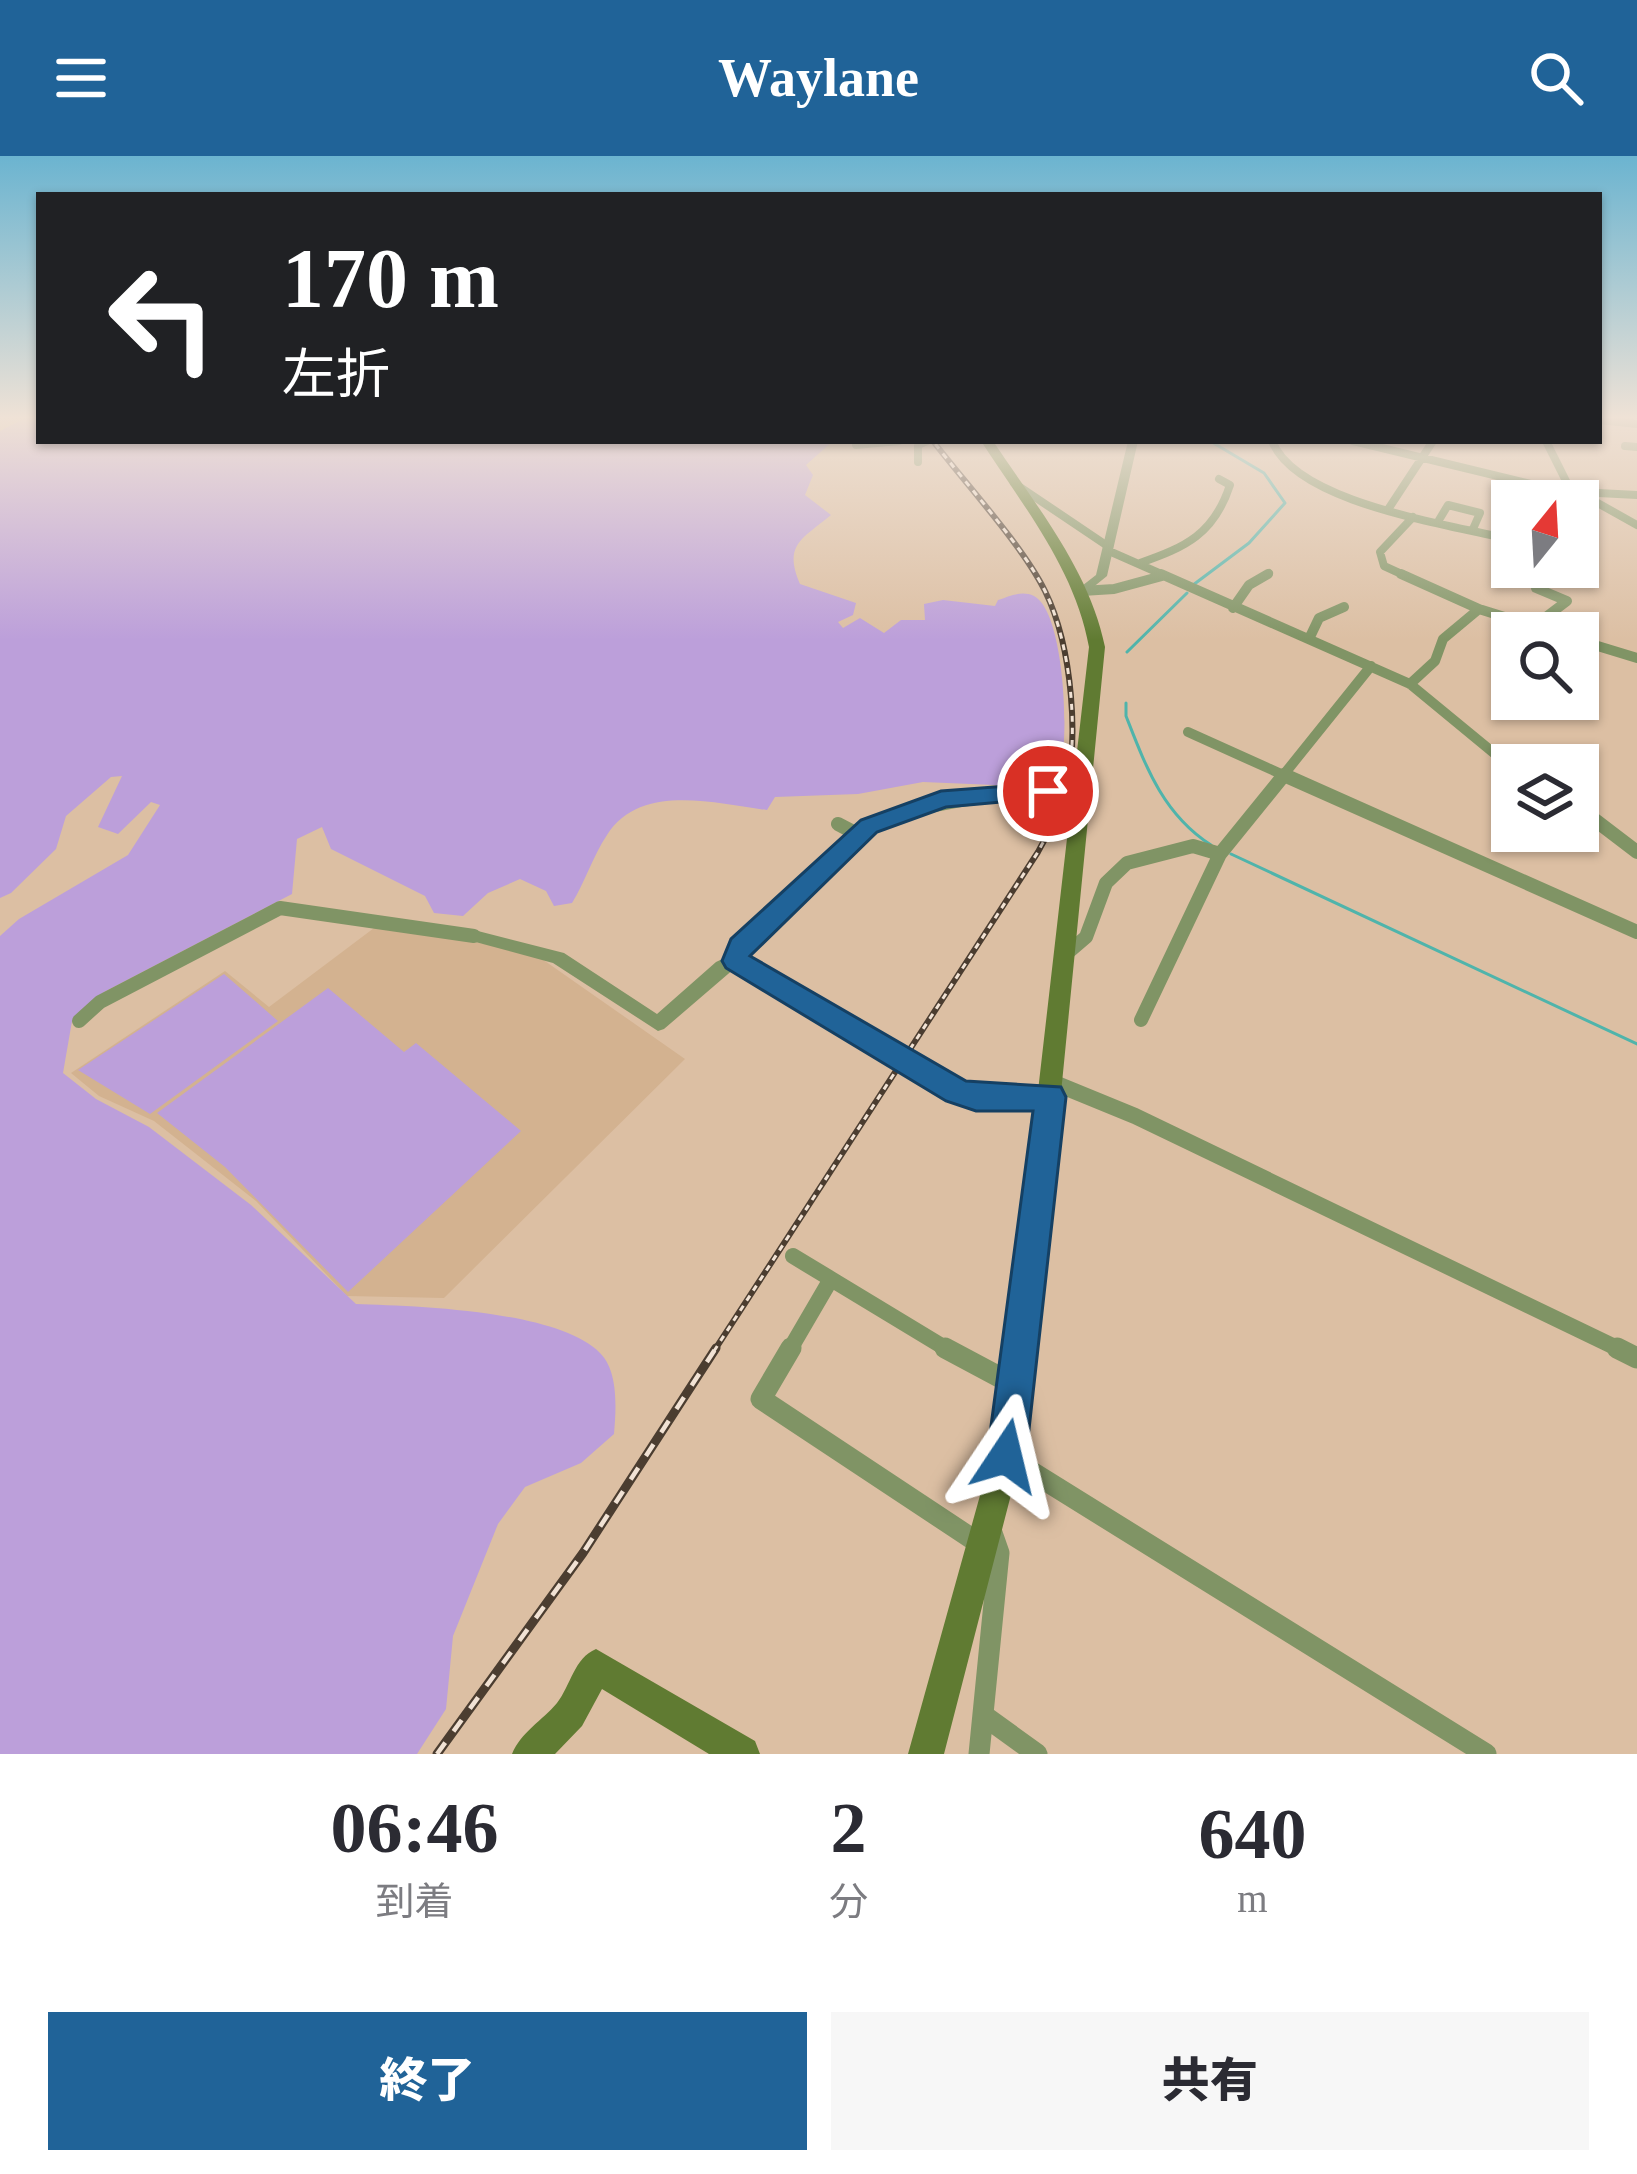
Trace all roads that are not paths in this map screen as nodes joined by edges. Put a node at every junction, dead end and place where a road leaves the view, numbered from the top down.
1 (1019, 491) edge
2 (1025, 491) edge
3 (1122, 491) edge
4 (1228, 491) edge
5 (1328, 491) edge
6 (1401, 491) edge
7 (1599, 495) edge
8 (1637, 495) edge
9 (1389, 508) junction
10 (1599, 508) edge
11 (1413, 517) junction
12 (1439, 520) junction
13 (1637, 524) edge
14 (1473, 530) junction
15 (1491, 535) edge
16 (1109, 549) junction
17 (1140, 563) junction
18 (1269, 572) dead end
19 (1162, 576) junction
20 (1536, 588) edge
21 (1082, 591) junction
22 (1344, 607) dead end
23 (1233, 608) junction
24 (1478, 609) junction
25 (1552, 612) edge
26 (1491, 613) edge
27 (1310, 638) junction
28 (1599, 646) edge
29 (1637, 658) edge
30 (1371, 666) junction
31 (1410, 684) junction
32 (1188, 732) dead end
33 (1491, 751) edge
34 (1283, 775) junction
35 (1048, 791) dead end
36 (1599, 823) edge
37 (838, 824) dead end
38 (859, 835) junction
39 (1222, 851) junction
40 (1637, 852) edge
41 (1637, 932) edge
42 (474, 936) joint
43 (1065, 955) junction
44 (735, 961) junction
45 (1141, 1020) dead end
46 (80, 1021) dead end
47 (1051, 1090) junction
48 (793, 1256) dead end
49 (831, 1279) junction
50 (1637, 1358) edge
51 (1018, 1387) junction
52 (1006, 1456) junction
53 (986, 1535) junction
54 (983, 1714) junction
55 (530, 1754) edge
56 (742, 1754) edge
57 (926, 1754) edge
58 (979, 1754) edge
59 (1037, 1754) edge
60 (1486, 1754) edge

1 - 21 main road
2 - 16 street
3 - 16 street
4 - 17 street
5 - 9 street
6 - 9 street
7 - 8 street
9 - 11 street
10 - 13 street
11 - 12 street
11 - 24 street
12 - 14 street
12 - 14 street
14 - 15 street
16 - 17 street
16 - 21 street
17 - 19 street
18 - 23 street
19 - 21 street
19 - 23 street
20 - 25 street
21 - 43 main road
22 - 27 street
23 - 27 street
24 - 26 street
24 - 31 street
27 - 30 street
28 - 29 street
30 - 31 street
30 - 34 street
31 - 33 street
32 - 34 street
34 - 39 street
34 - 41 street
35 - 38 street
36 - 40 street
37 - 38 street
38 - 44 street
39 - 43 street
39 - 45 street
42 - 44 street
42 - 46 street
43 - 47 main road
44 - 47 street
47 - 50 street
47 - 51 main road
48 - 49 street
49 - 51 street
49 - 53 street
51 - 52 main road
52 - 53 main road
52 - 60 street
53 - 54 street
53 - 57 main road
54 - 58 street
54 - 59 street
55 - 56 main road

